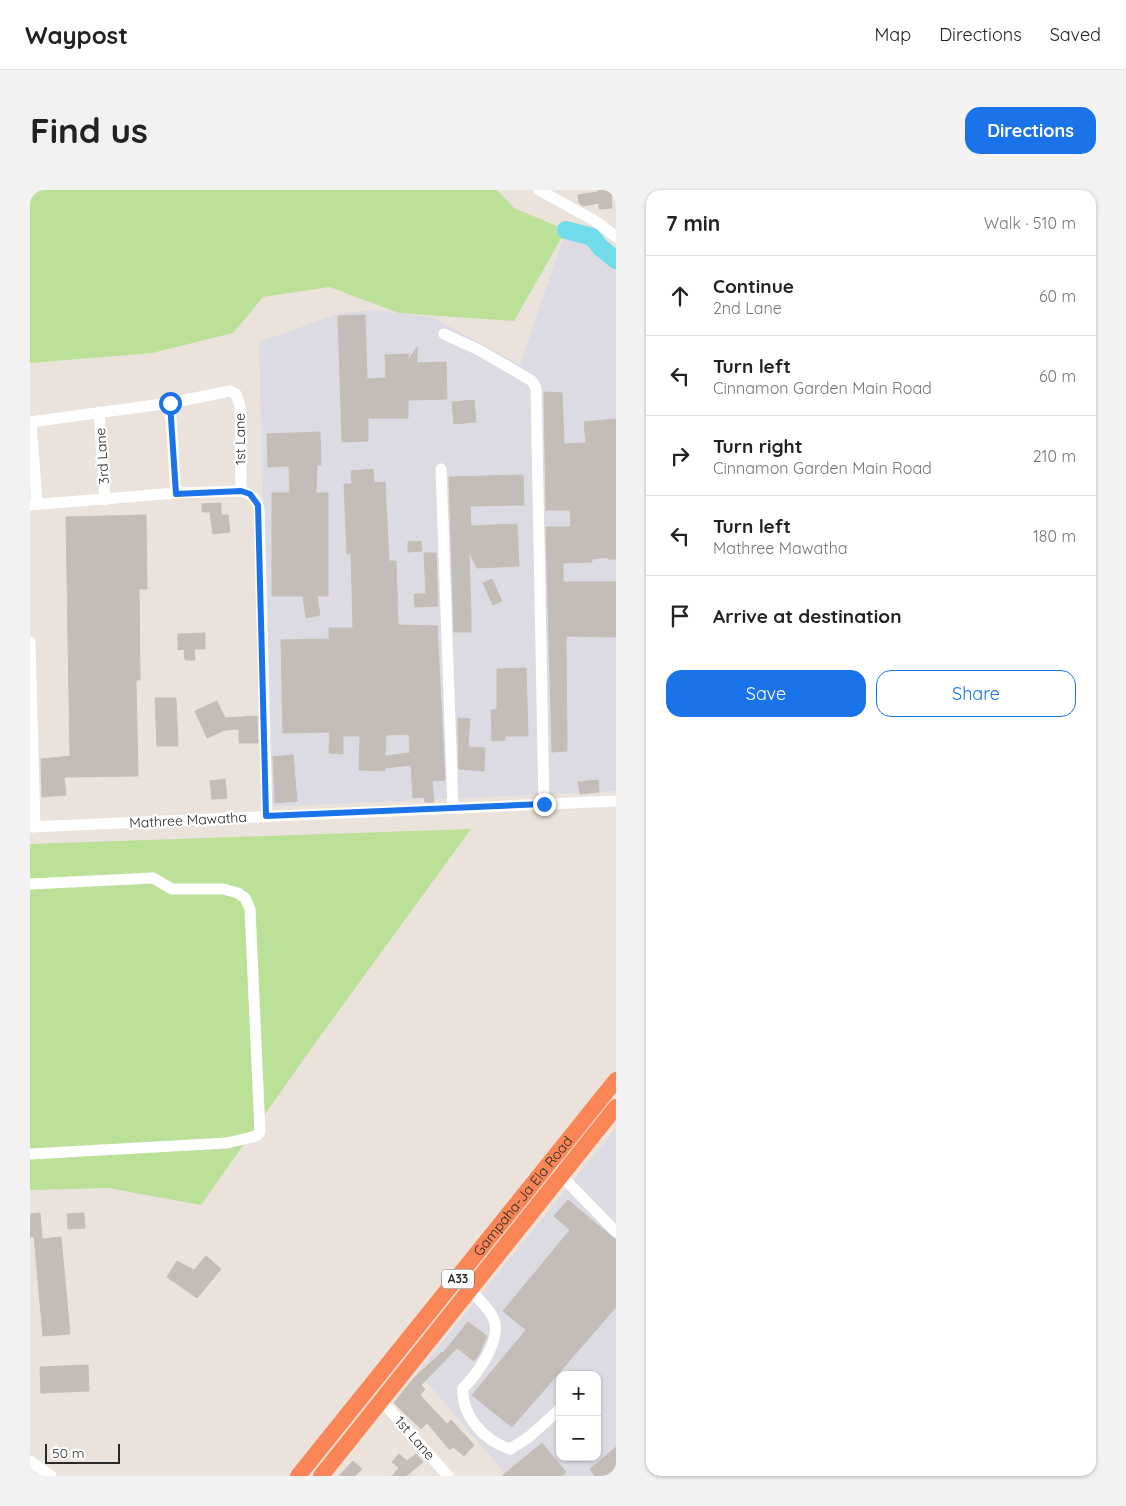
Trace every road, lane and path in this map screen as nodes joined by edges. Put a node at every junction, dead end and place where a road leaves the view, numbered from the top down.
1 (539, 190) edge
2 (616, 237) edge
3 (444, 334) dead end
4 (170, 403) junction
5 (99, 412) junction
6 (31, 422) edge
7 (441, 468) dead end
8 (241, 491) junction
9 (176, 494) junction
10 (105, 500) junction
11 (33, 505) edge
12 (30, 642) edge
13 (31, 687) edge
14 (616, 801) edge
15 (544, 804) junction
16 (453, 808) junction
17 (266, 816) junction
18 (33, 827) edge
19 (30, 884) edge
20 (616, 1080) edge
21 (616, 1108) edge
22 (30, 1154) edge
23 (555, 1171) junction
24 (616, 1232) edge
25 (470, 1289) junction
26 (382, 1400) junction
27 (556, 1413) edge
28 (30, 1462) edge
29 (326, 1474) edge
30 (51, 1476) edge
31 (298, 1476) edge
32 (448, 1476) edge

1 - 2 street
3 - 15 street
4 - 5 street
4 - 8 street, 1st Lane
4 - 9 street
5 - 6 street
5 - 10 street, 3rd Lane
6 - 11 street
7 - 16 street
8 - 9 street
8 - 17 street
9 - 10 street
10 - 11 street
12 - 13 street
13 - 18 street
14 - 15 street, Mathree Mawatha
15 - 16 street, Mathree Mawatha
16 - 17 street, Mathree Mawatha
17 - 18 street, Mathree Mawatha
19 - 22 street
20 - 23 highway, Gampaha-Ja Ela Road / A33
21 - 23 highway, Gampaha-Ja Ela Road / A33
23 - 24 street
23 - 25 highway, Gampaha-Ja Ela Road / A33
23 - 31 highway, Gampaha-Ja Ela Road / A33
25 - 26 highway, Gampaha-Ja Ela Road / A33
25 - 27 street
26 - 29 highway, Gampaha-Ja Ela Road / A33
26 - 32 street, 1st Lane
28 - 30 street

